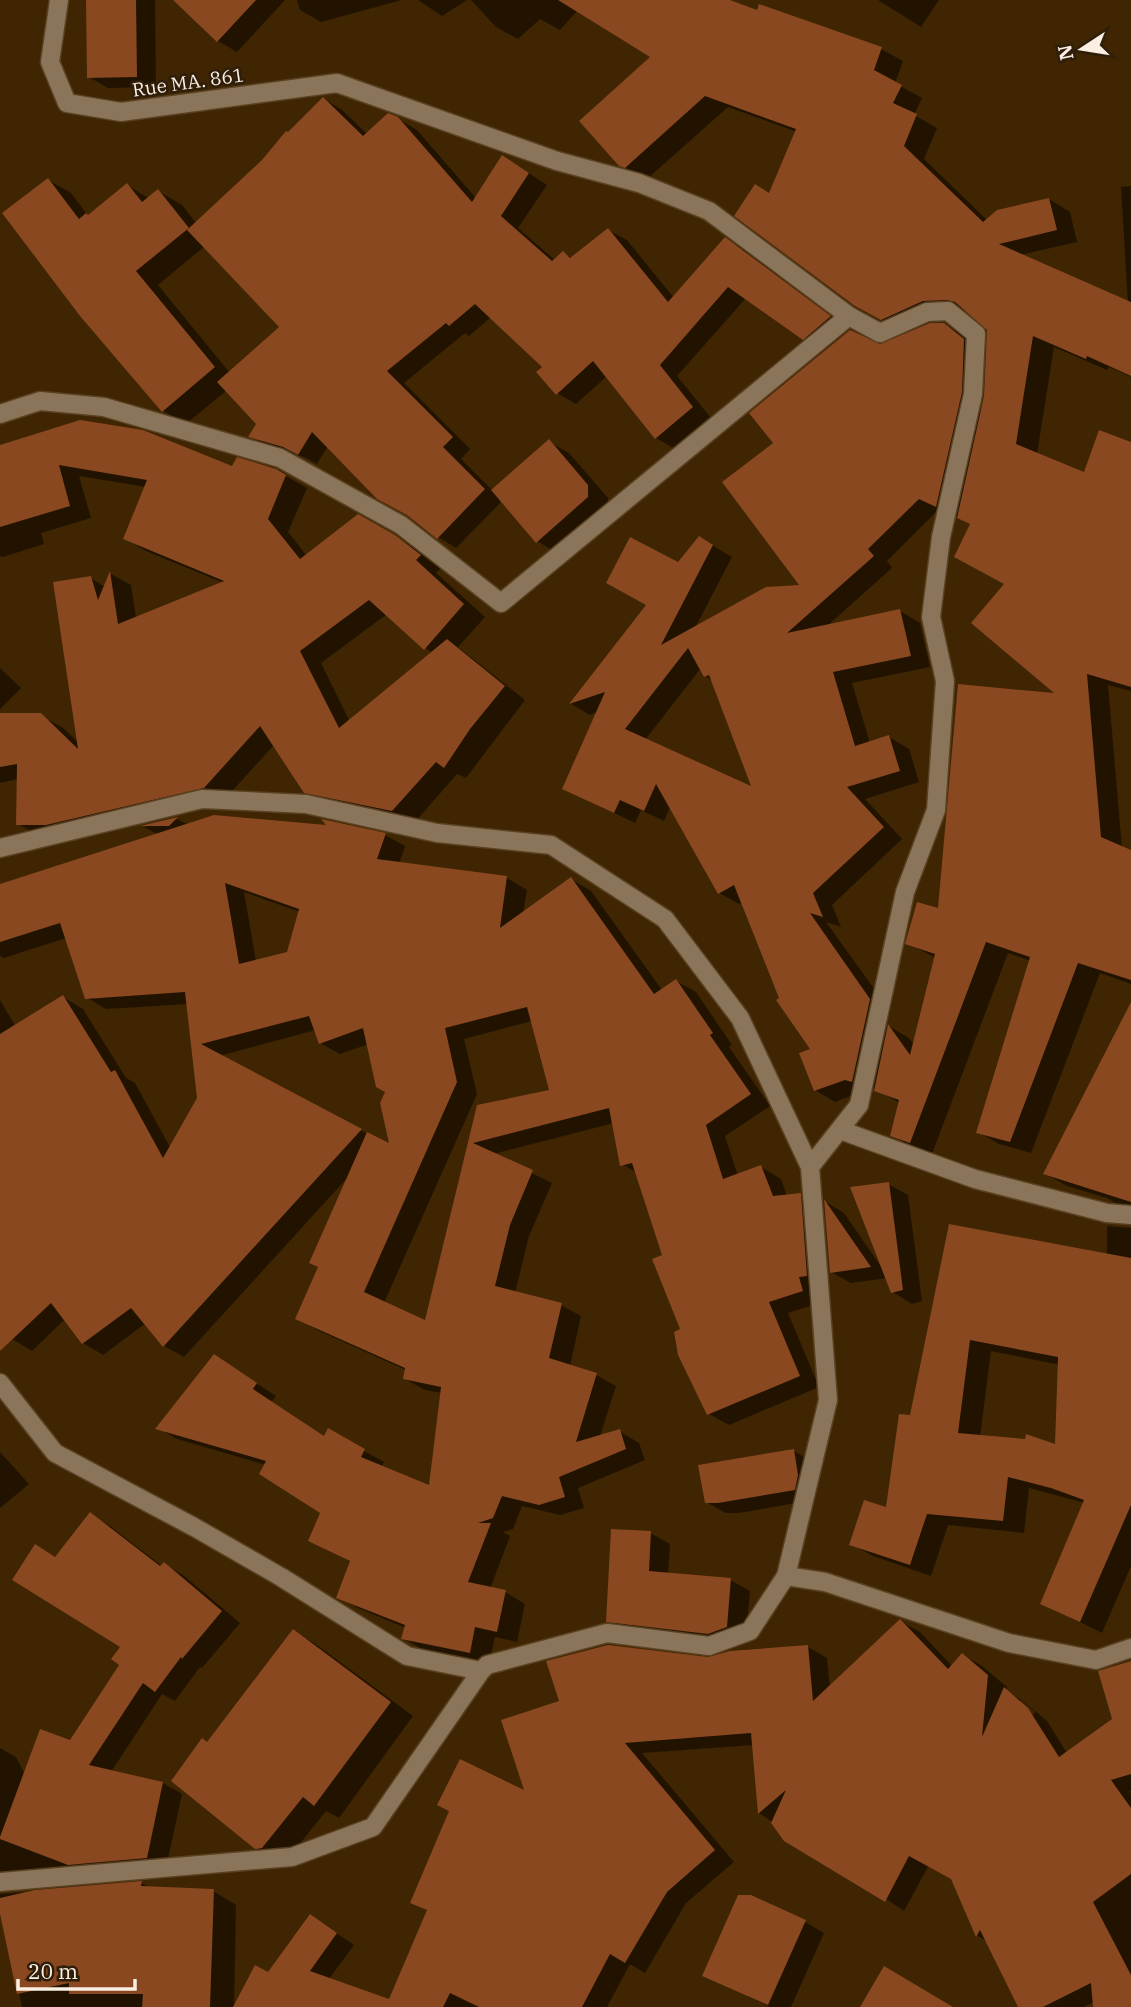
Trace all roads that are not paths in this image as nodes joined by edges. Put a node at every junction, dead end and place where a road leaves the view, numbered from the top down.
1 (59, 0) edge
2 (849, 316) junction
3 (0, 414) edge
4 (0, 848) edge
5 (840, 1130) junction
6 (810, 1167) junction
7 (1131, 1215) edge
8 (0, 1383) edge
9 (786, 1576) junction
10 (1131, 1648) edge
11 (481, 1671) junction
12 (0, 1882) edge

1 - 2 street, Rue MA. 861
2 - 3 street
2 - 5 street
4 - 6 street
5 - 6 street
5 - 7 street
6 - 9 street
8 - 11 street
9 - 10 street
9 - 11 street
11 - 12 street

